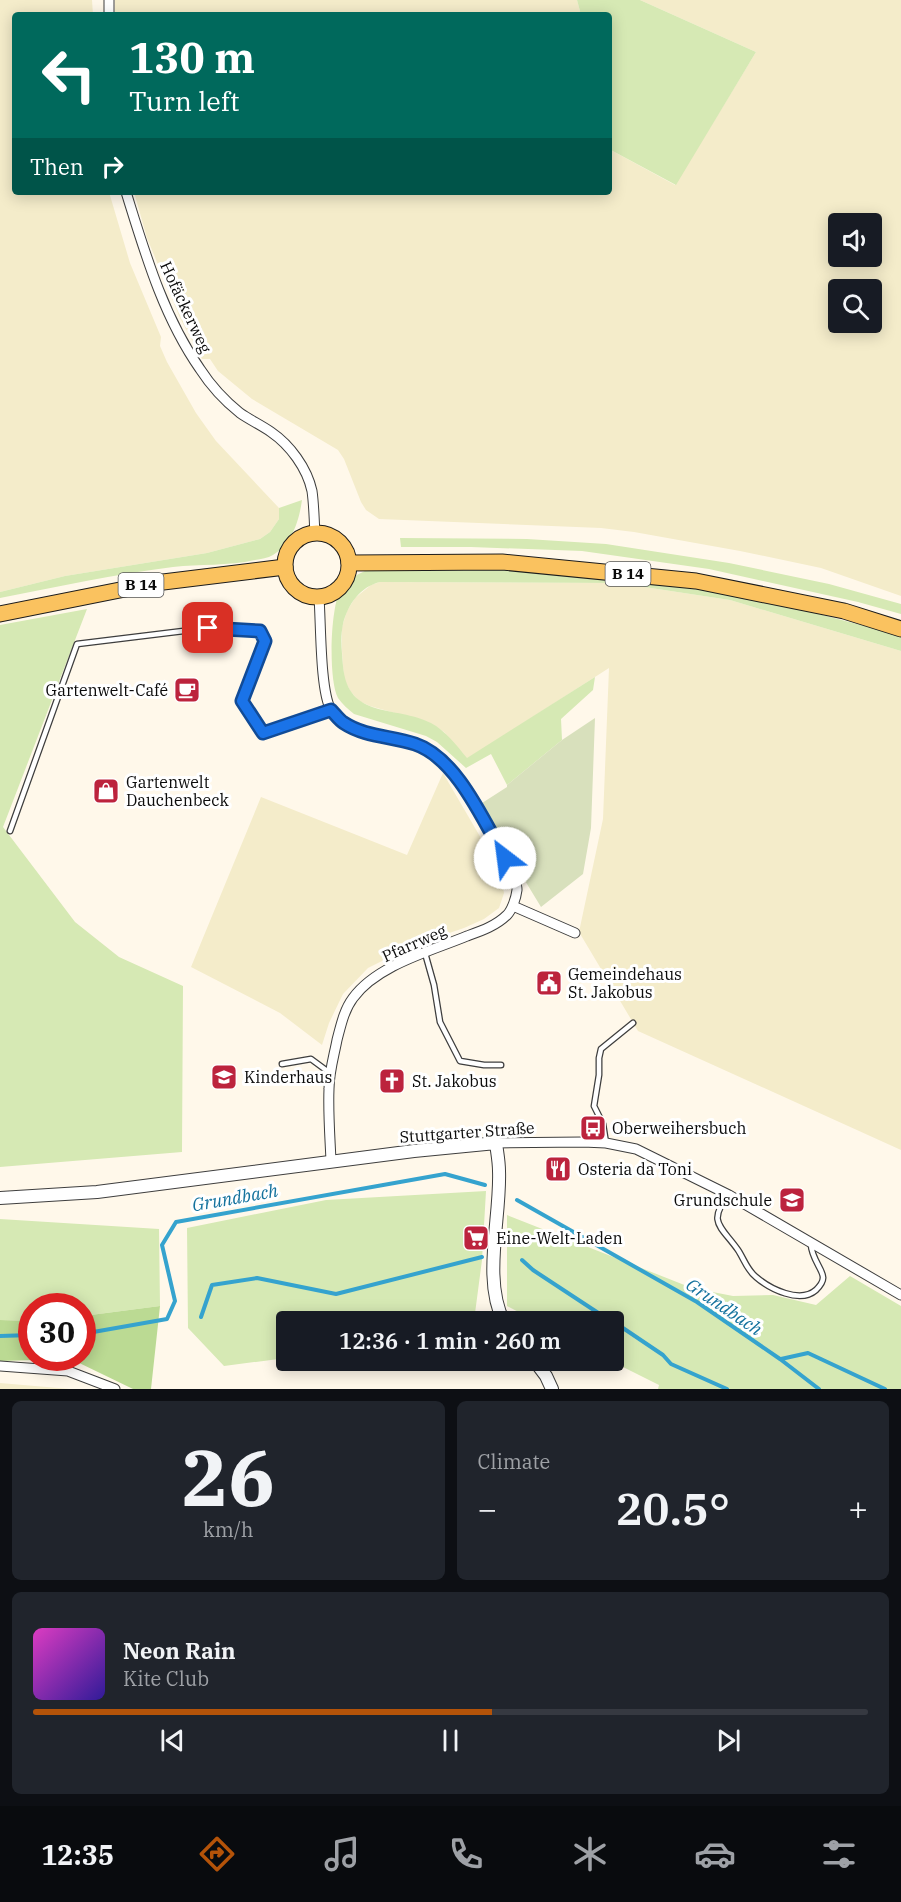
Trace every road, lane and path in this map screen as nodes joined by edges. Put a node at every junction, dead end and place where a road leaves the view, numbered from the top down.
1 (127, 195) edge
2 (315, 532) junction
3 (349, 563) junction
4 (285, 567) junction
5 (319, 598) junction
6 (0, 614) edge
7 (901, 629) edge
8 (331, 710) junction
9 (10, 831) dead end
10 (513, 906) junction
11 (575, 933) dead end
12 (425, 953) junction
13 (633, 1023) dead end
14 (282, 1064) dead end
15 (501, 1065) dead end
16 (330, 1073) junction
17 (496, 1143) junction
18 (606, 1143) junction
19 (331, 1161) junction
20 (729, 1195) junction
21 (0, 1198) edge
22 (811, 1241) junction
23 (901, 1295) edge
24 (499, 1311) edge
25 (0, 1366) edge
26 (542, 1371) edge
27 (115, 1389) edge
28 (552, 1389) edge

1 - 2 street, Hofäckerweg
2 - 3 main road
2 - 4 main road
3 - 5 main road
3 - 7 main road, B 14
4 - 5 main road
4 - 6 main road, B 14
5 - 8 street
8 - 9 lane
8 - 10 street
10 - 11 street
10 - 12 street, Pfarrweg
12 - 15 lane
12 - 16 street, Pfarrweg
13 - 18 lane
14 - 16 lane
16 - 19 street, Pfarrweg
17 - 18 street, Stuttgarter Straße
17 - 19 street, Stuttgarter Straße
17 - 24 street
18 - 20 street, Stuttgarter Straße
19 - 21 street, Stuttgarter Straße
20 - 22 street, Stuttgarter Straße
20 - 22 lane
22 - 23 street, Stuttgarter Straße
25 - 27 street
26 - 28 street

